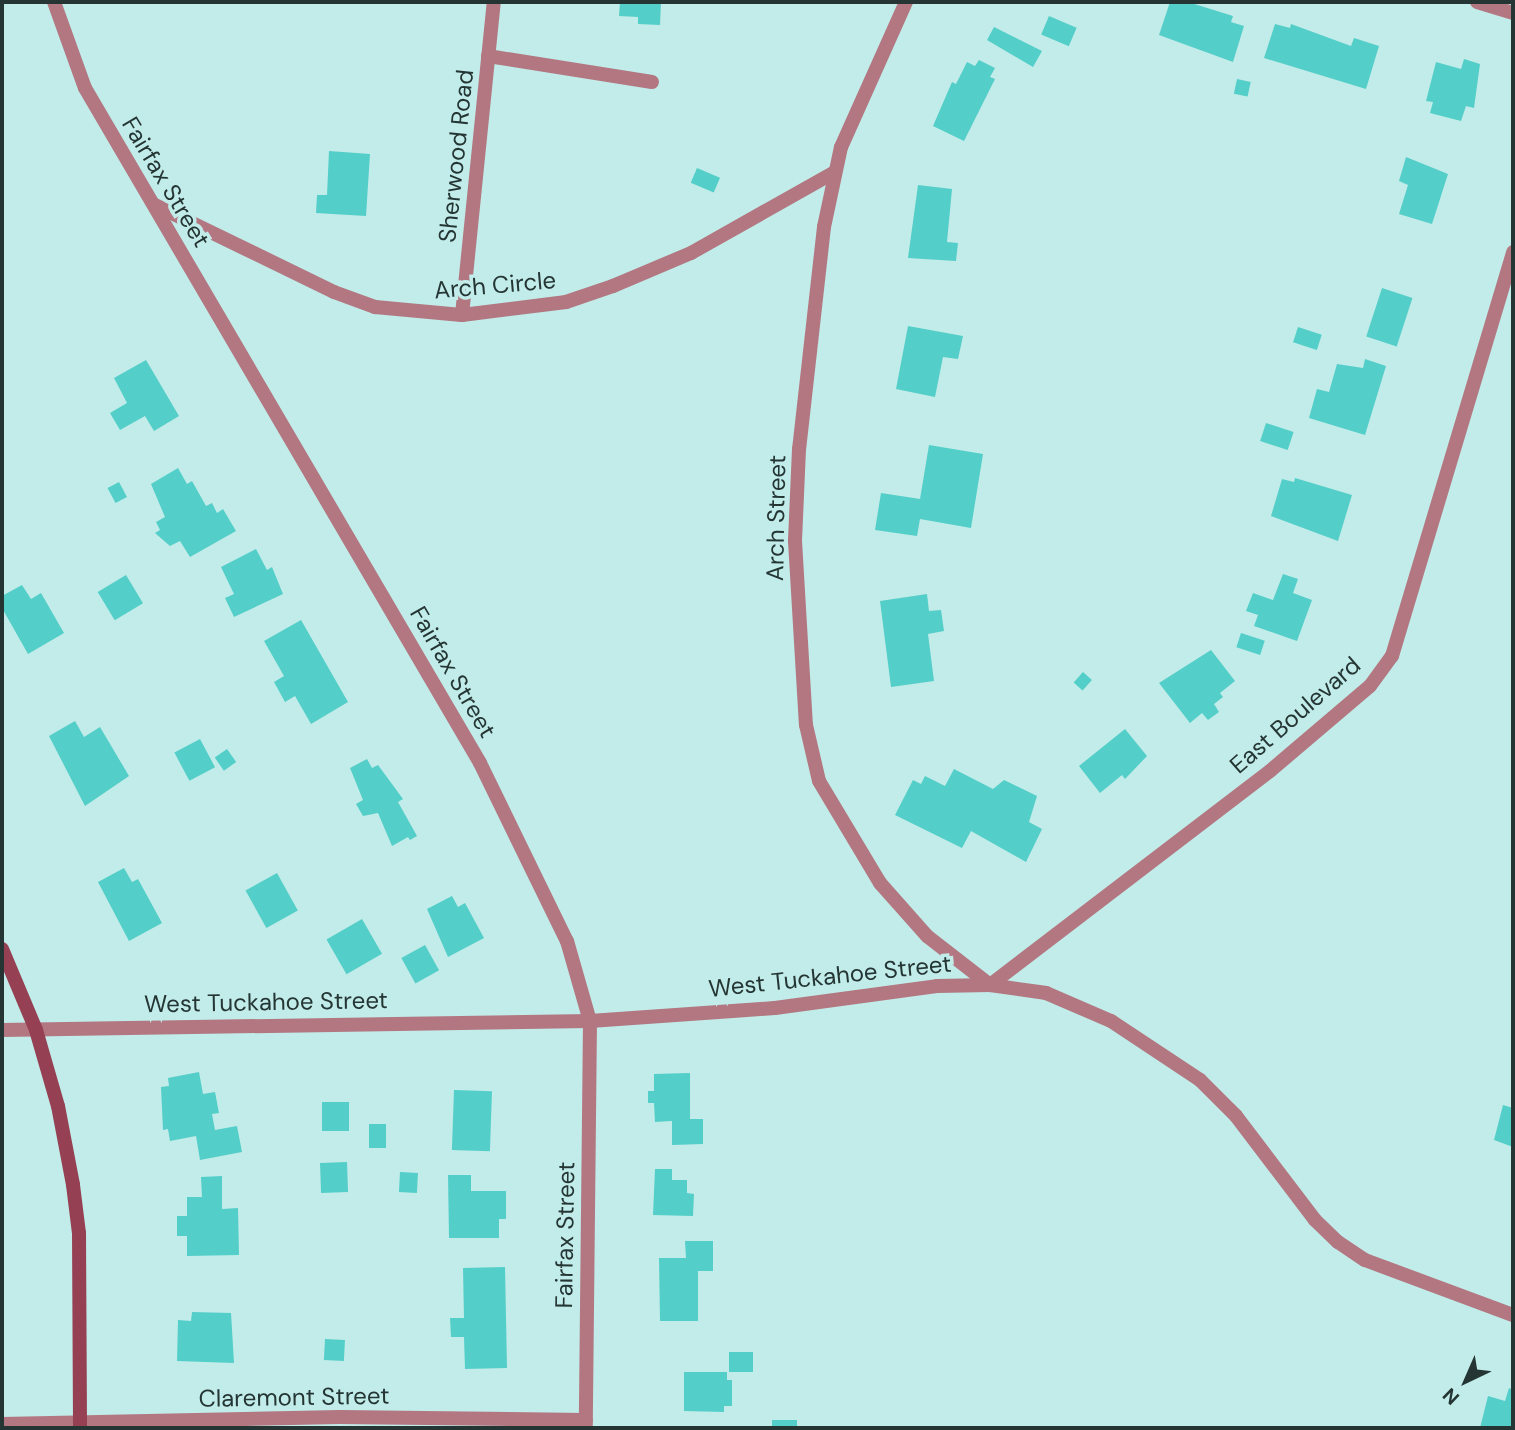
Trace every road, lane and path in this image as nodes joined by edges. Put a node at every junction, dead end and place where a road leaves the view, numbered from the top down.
1 (54, 2) edge
2 (494, 2) edge
3 (906, 2) edge
4 (1477, 2) edge
5 (1513, 13) edge
6 (488, 56) junction
7 (652, 82) dead end
8 (834, 173) junction
9 (153, 204) junction
10 (1513, 253) edge
11 (462, 315) junction
12 (2, 949) edge
13 (990, 985) junction
14 (590, 1021) junction
15 (2, 1030) edge
16 (36, 1030) junction
17 (1513, 1315) edge
18 (2, 1424) edge
19 (586, 1424) edge
20 (80, 1426) edge

1 - 9 street, Fairfax Street
2 - 6 street, Sherwood Road
3 - 8 street, Arch Street
4 - 5 street
6 - 7 street
6 - 11 street, Sherwood Road
8 - 11 street, Arch Circle
8 - 13 street, Arch Street
9 - 11 street, Arch Circle
9 - 14 street, Fairfax Street
10 - 13 street, East Boulevard
12 - 16 main road
13 - 14 street, West Tuckahoe Street
13 - 17 street, West Tuckahoe Street
14 - 16 street, West Tuckahoe Street
14 - 19 street, Fairfax Street
15 - 16 street, West Tuckahoe Street
16 - 20 main road
18 - 20 street, Claremont Street
19 - 20 street, Claremont Street

